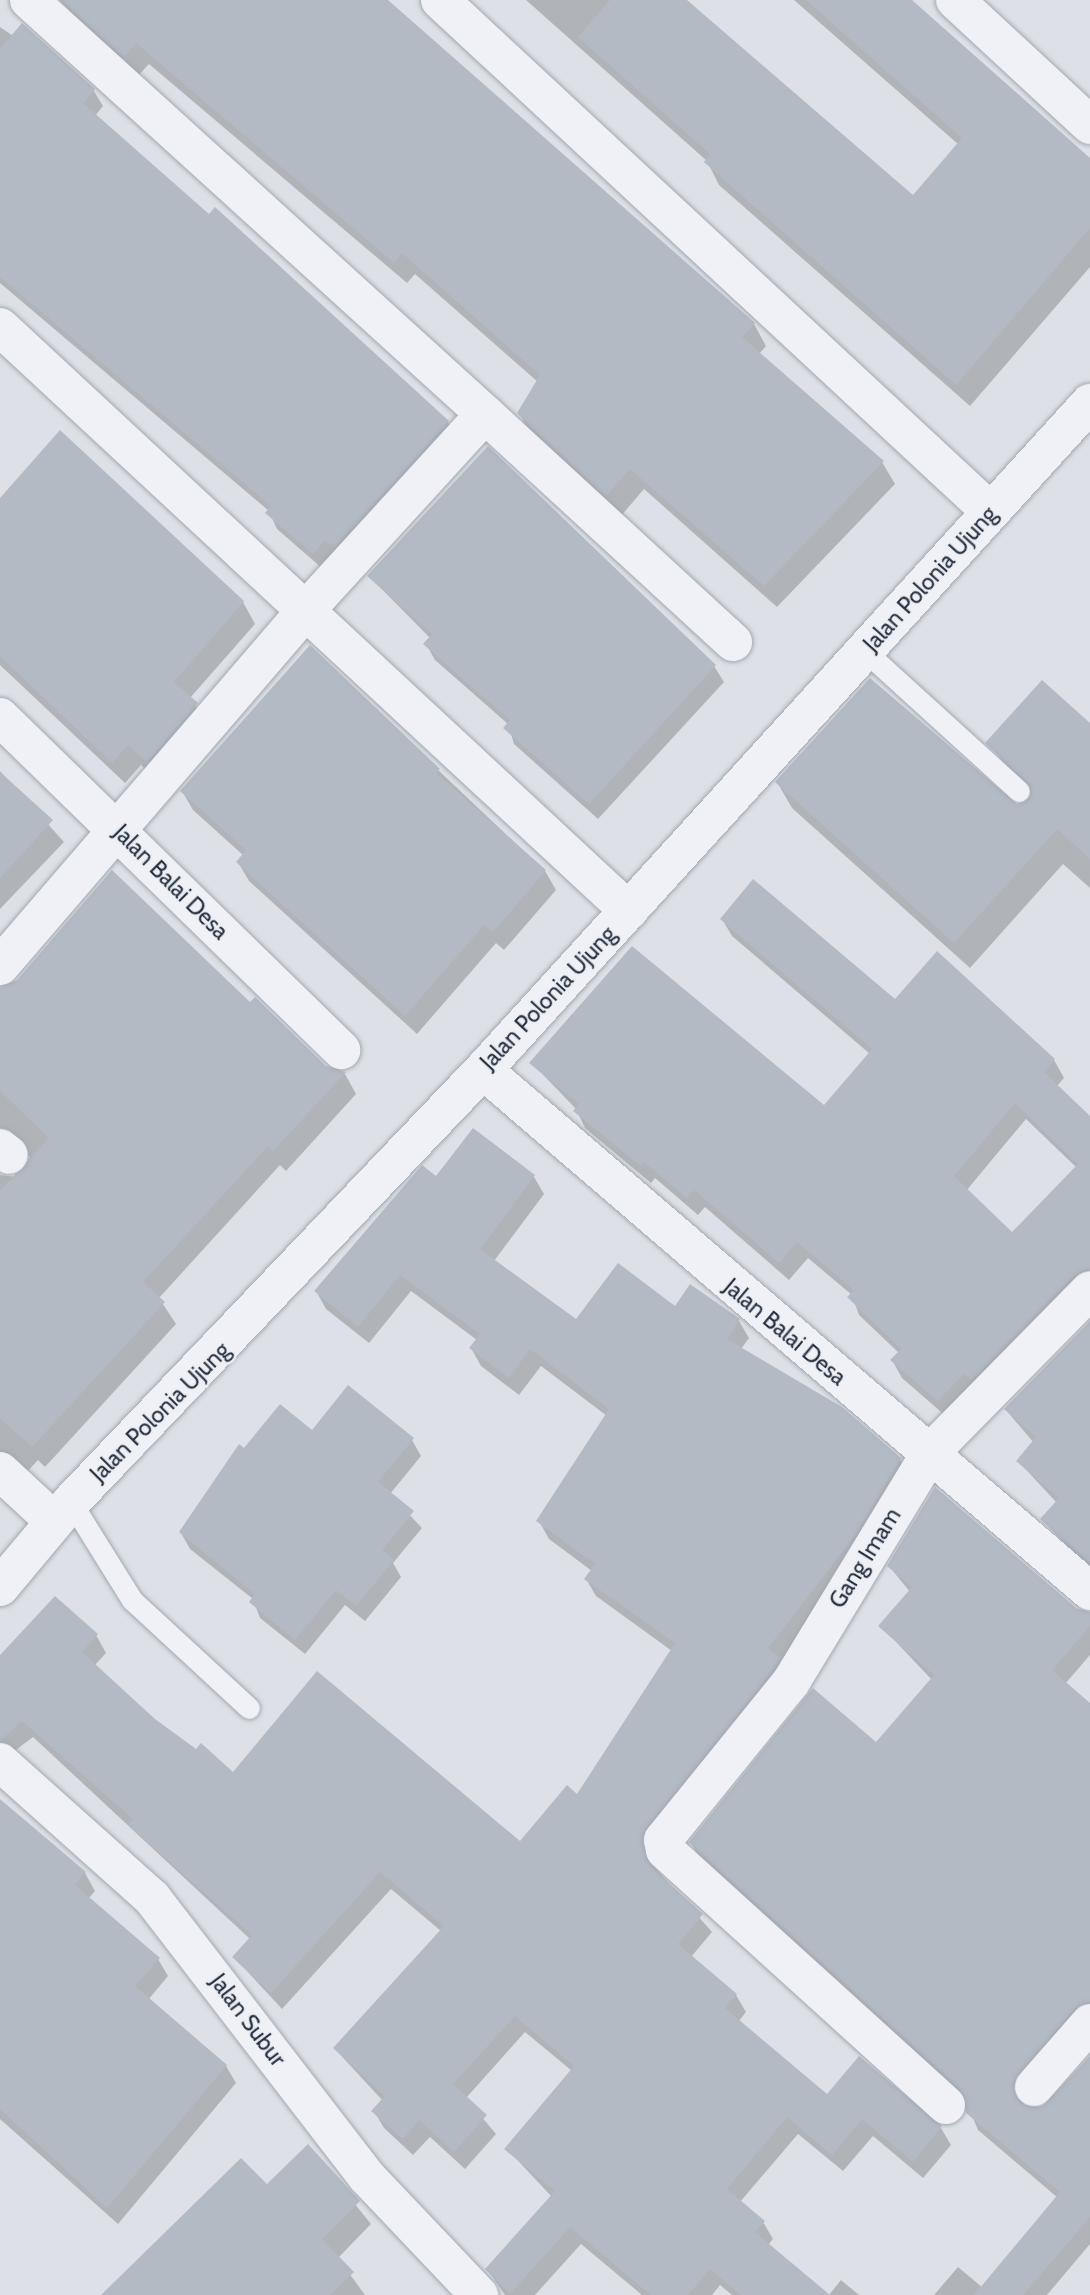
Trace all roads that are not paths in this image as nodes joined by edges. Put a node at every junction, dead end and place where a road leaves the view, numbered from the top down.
1 (29, 0) edge
2 (440, 0) edge
3 (955, 0) edge
4 (1090, 125) edge
5 (0, 327) edge
6 (1090, 403) edge
7 (485, 414) junction
8 (991, 512) junction
9 (306, 610) junction
10 (733, 642) dead end
11 (865, 651) junction
12 (0, 717) edge
13 (1019, 791) dead end
14 (117, 829) junction
15 (629, 911) junction
16 (0, 966) edge
17 (341, 1049) dead end
18 (483, 1070) junction
19 (1090, 1290) edge
20 (930, 1453) junction
21 (0, 1471) edge
22 (62, 1511) junction
23 (0, 1587) edge
24 (1090, 1591) edge
25 (249, 1708) dead end
26 (0, 1762) edge
27 (1090, 2023) edge
28 (1034, 2087) dead end
29 (946, 2105) dead end
30 (479, 2295) edge

1 - 7 street
2 - 8 street
3 - 4 street
5 - 9 street
6 - 8 street, Jalan Polonia Ujung
7 - 9 street
7 - 10 street
8 - 11 street, Jalan Polonia Ujung
9 - 14 street
9 - 15 street
11 - 13 lane
11 - 15 street, Jalan Polonia Ujung
12 - 14 street, Jalan Balai Desa
14 - 16 street
14 - 17 street, Jalan Balai Desa
15 - 18 street, Jalan Polonia Ujung
18 - 20 street, Jalan Balai Desa
18 - 22 street, Jalan Polonia Ujung
19 - 20 street, Gang Imam
20 - 24 street, Jalan Balai Desa
20 - 29 street, Gang Imam
21 - 22 street
22 - 23 street, Jalan Polonia Ujung
22 - 25 lane
26 - 30 street, Jalan Subur
27 - 28 street

